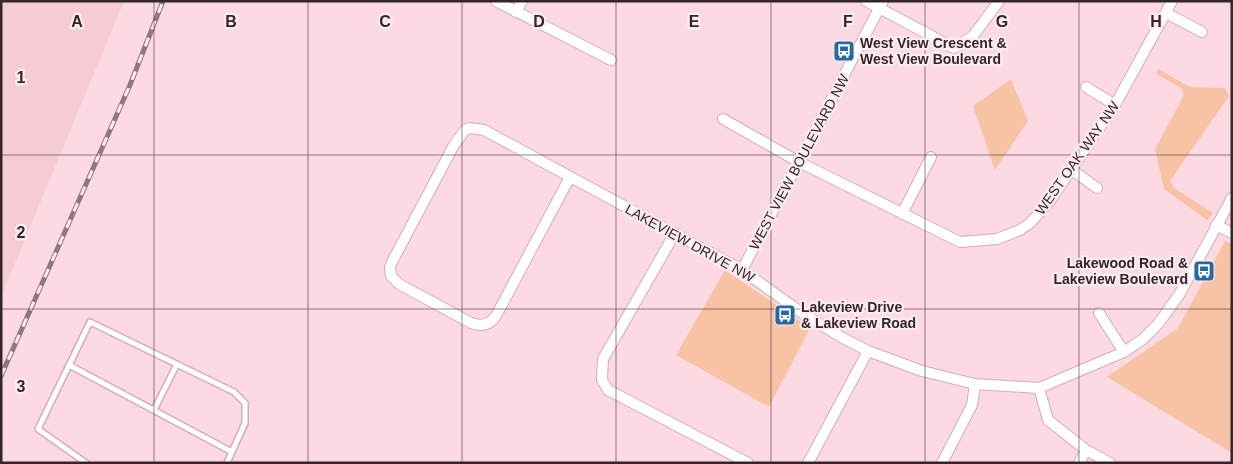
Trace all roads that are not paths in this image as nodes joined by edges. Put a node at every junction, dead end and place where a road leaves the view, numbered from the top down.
1 (496, 1) edge
2 (522, 1) edge
3 (866, 1) edge
4 (998, 1) edge
5 (1172, 1) edge
6 (882, 5) edge
7 (516, 12) junction
8 (1166, 13) junction
9 (1202, 32) dead end
10 (612, 60) dead end
11 (1086, 87) dead end
12 (1115, 106) junction
13 (723, 118) dead end
14 (931, 157) dead end
15 (799, 162) junction
16 (1071, 169) junction
17 (570, 177) junction
18 (1097, 188) dead end
19 (1232, 198) edge
20 (902, 214) junction
21 (1216, 225) junction
22 (674, 233) junction
23 (1232, 233) edge
24 (742, 270) junction
25 (1100, 313) dead end
26 (868, 351) junction
27 (1124, 352) junction
28 (177, 364) junction
29 (69, 365) junction
30 (975, 384) junction
31 (1039, 388) junction
32 (154, 410) junction
33 (1086, 450) junction
34 (232, 452) junction
35 (86, 463) edge
36 (227, 463) edge
37 (748, 463) edge
38 (808, 463) edge
39 (942, 463) edge
40 (1079, 463) edge
41 (1110, 463) edge

1 - 7 street
2 - 7 street
3 - 6 street
4 - 6 street
5 - 8 street, WEST OAK WAY NW
6 - 15 street, WEST VIEW BOULEVARD NW
7 - 10 street
8 - 9 street
8 - 12 street, WEST OAK WAY NW
11 - 12 street
12 - 16 street, WEST OAK WAY NW
13 - 15 street, WEST OAK WAY NW
14 - 20 street
15 - 20 street, WEST OAK WAY NW
15 - 24 street, WEST VIEW BOULEVARD NW
16 - 18 street
16 - 20 street, WEST OAK WAY NW
17 - 17 street, LAKEVIEW DRIVE NW
17 - 22 street, LAKEVIEW DRIVE NW
19 - 21 street, LAKEVIEW DRIVE NW
21 - 23 street
21 - 27 street, LAKEVIEW DRIVE NW
22 - 24 street, LAKEVIEW DRIVE NW
22 - 37 street
24 - 26 street, LAKEVIEW DRIVE NW
25 - 27 street
26 - 30 street, LAKEVIEW DRIVE NW
26 - 38 street
27 - 31 street, LAKEVIEW DRIVE NW
28 - 29 lane
28 - 32 lane
28 - 34 lane
29 - 32 lane
29 - 35 lane
30 - 31 street, LAKEVIEW DRIVE NW
30 - 39 street
31 - 33 street
32 - 34 lane
33 - 40 street
33 - 41 street
34 - 36 lane

